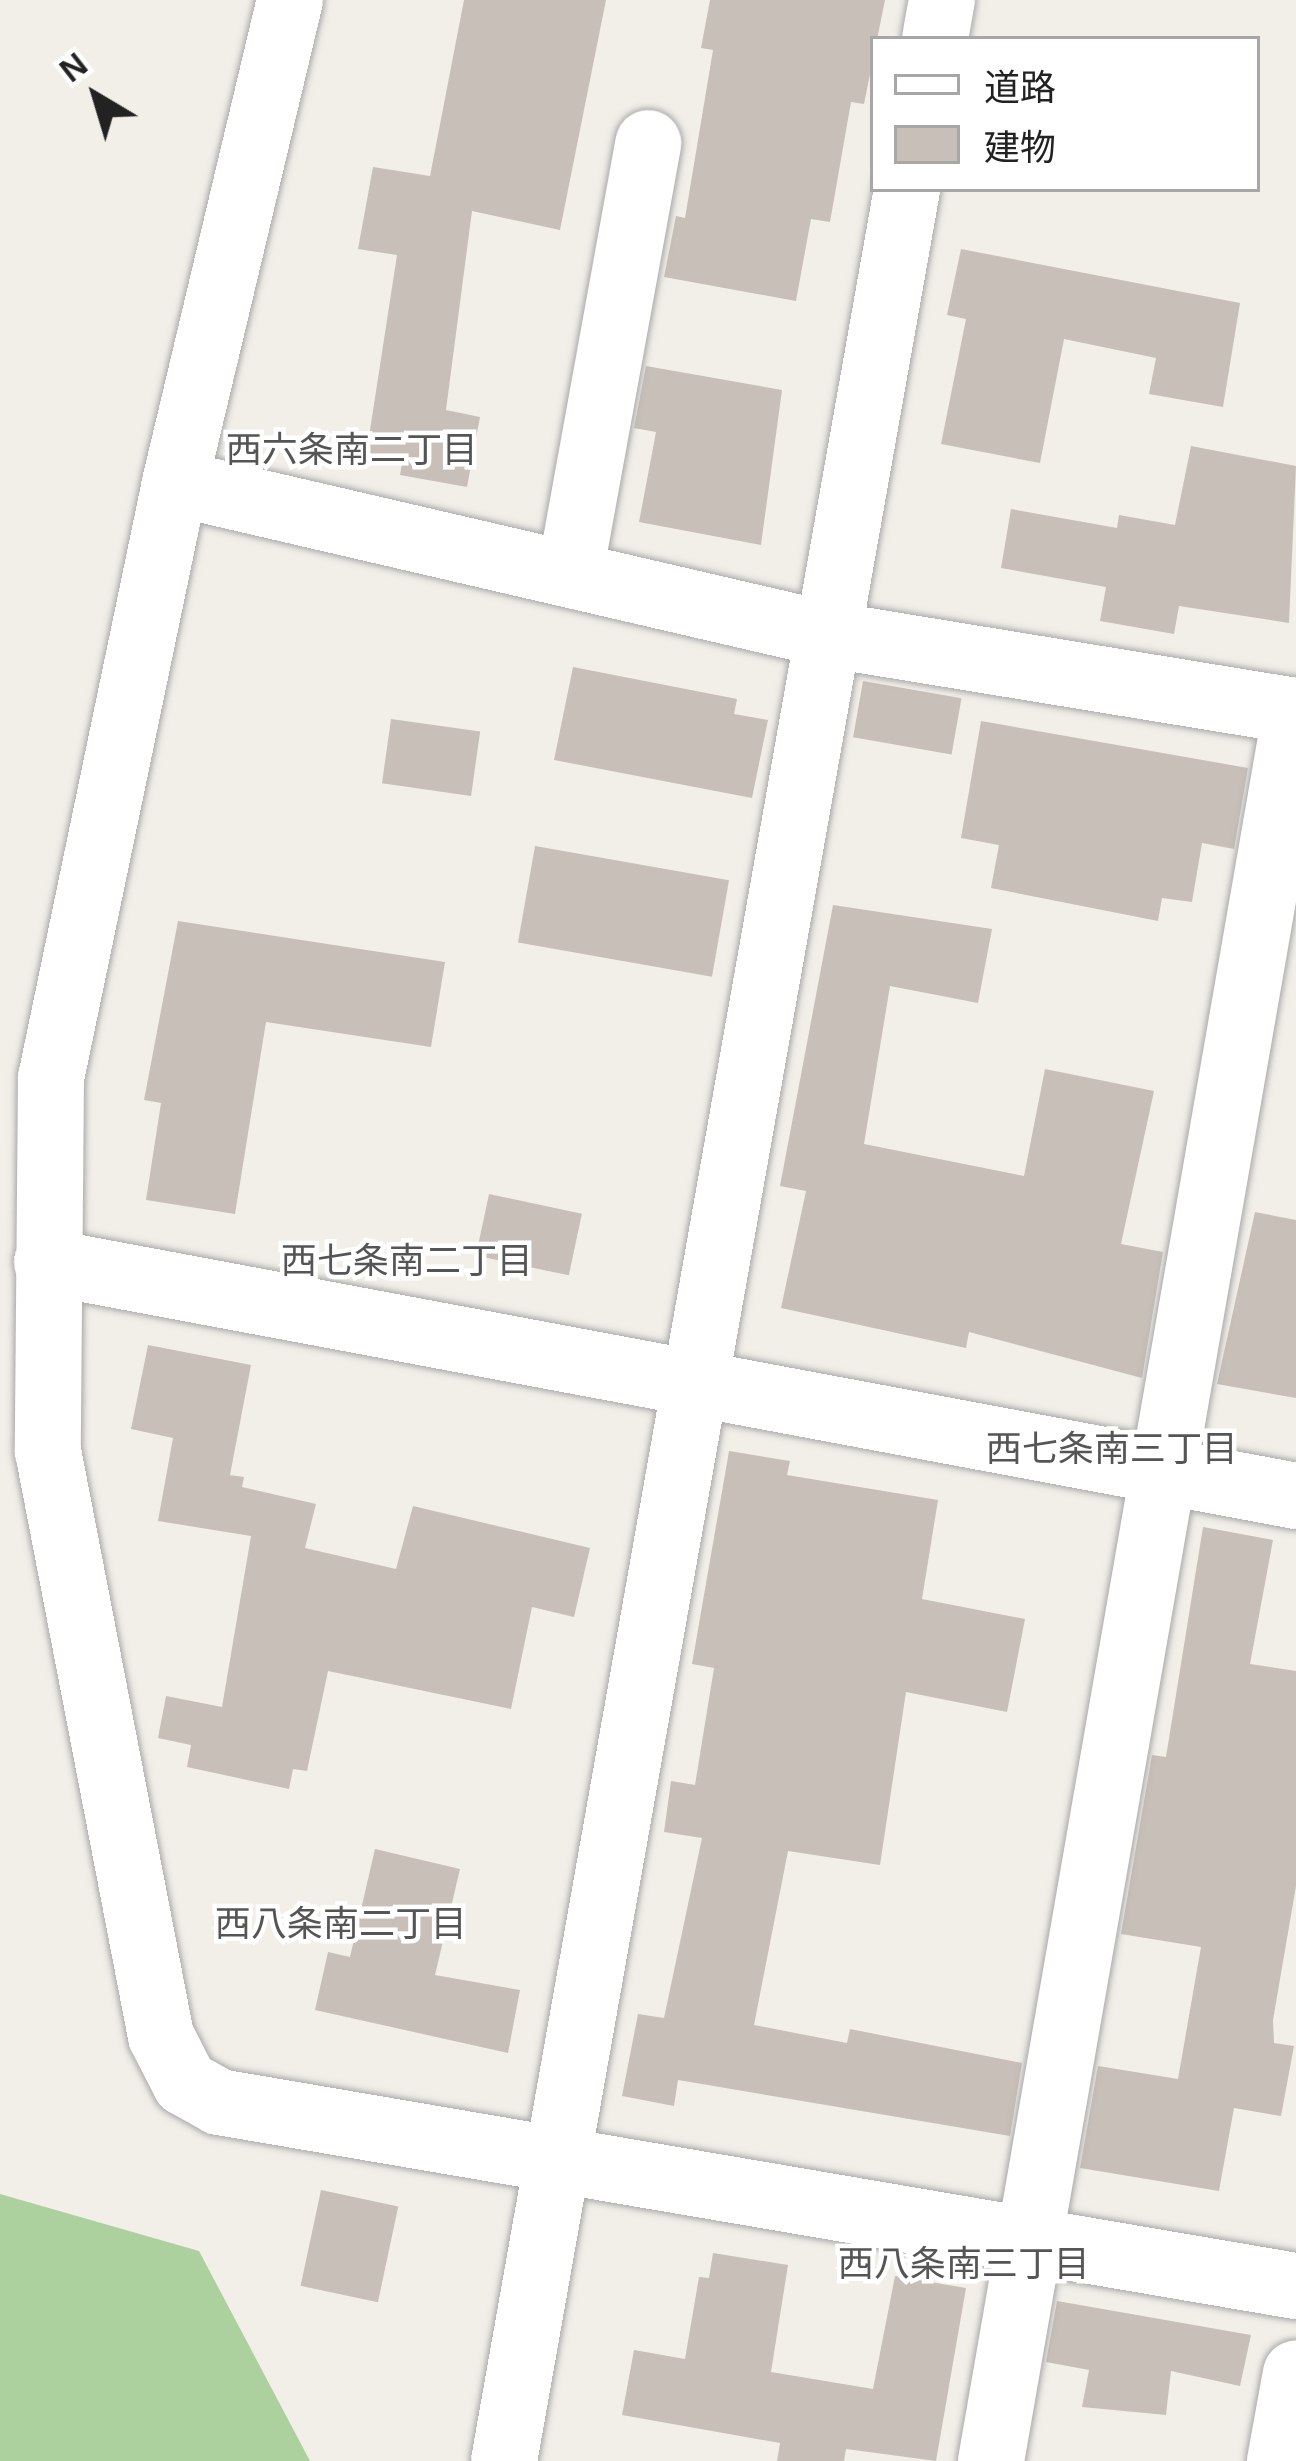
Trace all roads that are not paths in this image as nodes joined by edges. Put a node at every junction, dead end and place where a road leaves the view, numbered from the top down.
1 (290, 0) edge
2 (942, 0) edge
3 (936, 36) edge
4 (648, 142) dead end
5 (906, 192) edge
6 (175, 483) junction
7 (570, 574) junction
8 (825, 634) junction
9 (1296, 711) edge
10 (46, 1262) junction
11 (698, 1384) junction
12 (1171, 1472) junction
13 (1296, 1496) edge
14 (551, 2164) junction
15 (1033, 2244) junction
16 (1296, 2286) edge
17 (1296, 2373) edge
18 (504, 2461) edge
19 (992, 2461) edge
20 (1280, 2461) edge

1 - 6 street
2 - 3 street
4 - 7 street
5 - 8 street
6 - 7 street
6 - 10 street
7 - 8 street
8 - 9 street
8 - 11 street
9 - 12 street
10 - 11 street
10 - 14 street
11 - 12 street
11 - 14 street
12 - 13 street
12 - 15 street
14 - 15 street
14 - 18 street
15 - 16 street
15 - 19 street
17 - 20 street

